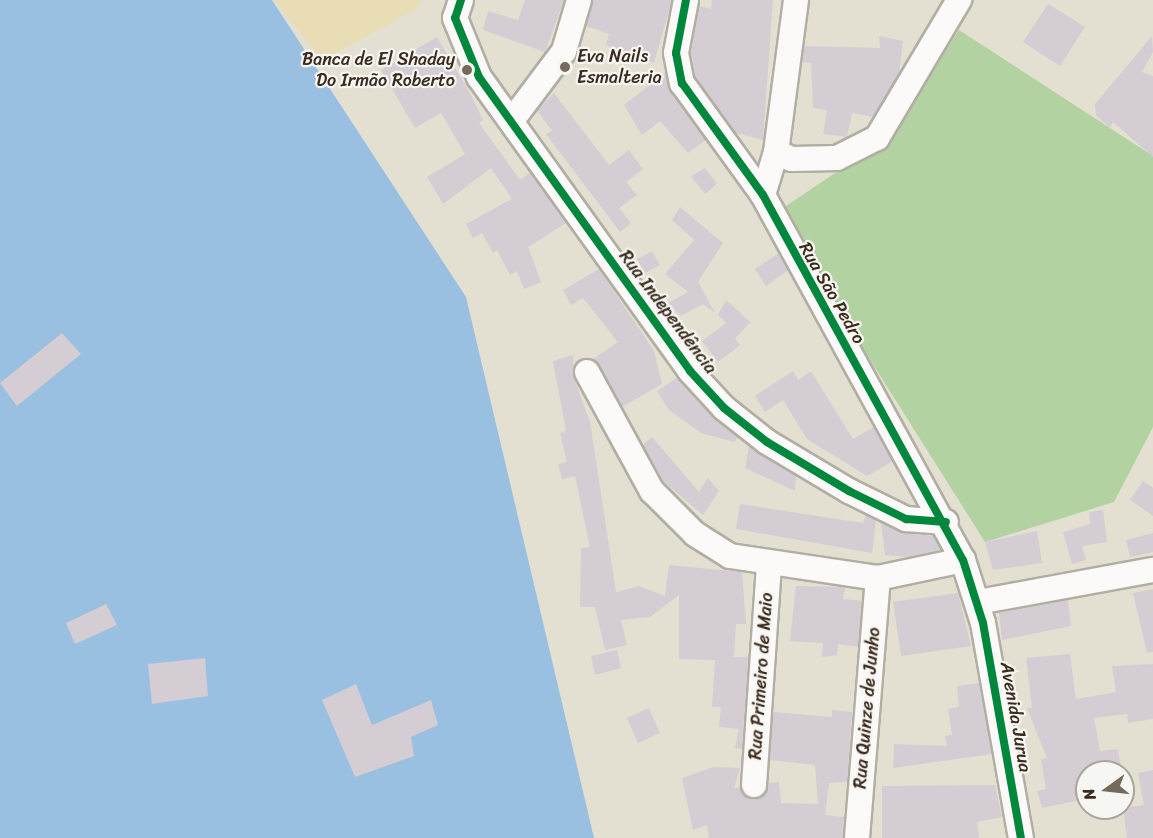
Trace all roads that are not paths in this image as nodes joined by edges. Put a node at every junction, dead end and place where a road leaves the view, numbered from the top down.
1 (579, 0) edge
2 (686, 0) edge
3 (796, 0) edge
4 (959, 0) edge
5 (458, 9) edge
6 (513, 119) junction
7 (776, 152) junction
8 (764, 195) junction
9 (587, 372) dead end
10 (946, 522) junction
11 (963, 560) junction
12 (769, 566) junction
13 (1153, 570) edge
14 (878, 578) junction
15 (978, 602) junction
16 (754, 785) dead end
17 (857, 838) edge
18 (1021, 838) edge

1 - 6 street
2 - 8 street, Rua São Pedro
3 - 7 street
4 - 7 street
5 - 6 street, Rua Independência
6 - 10 street, Rua Independência
7 - 8 street
8 - 10 street, Rua São Pedro
9 - 12 street
10 - 11 street, Rua São Pedro
11 - 14 street
11 - 15 street, Rua São Pedro
12 - 14 street
12 - 16 street, Rua Primeiro de Maio
13 - 15 street
14 - 17 street, Rua Quinze de Junho
15 - 18 street, Avenida Jurua

